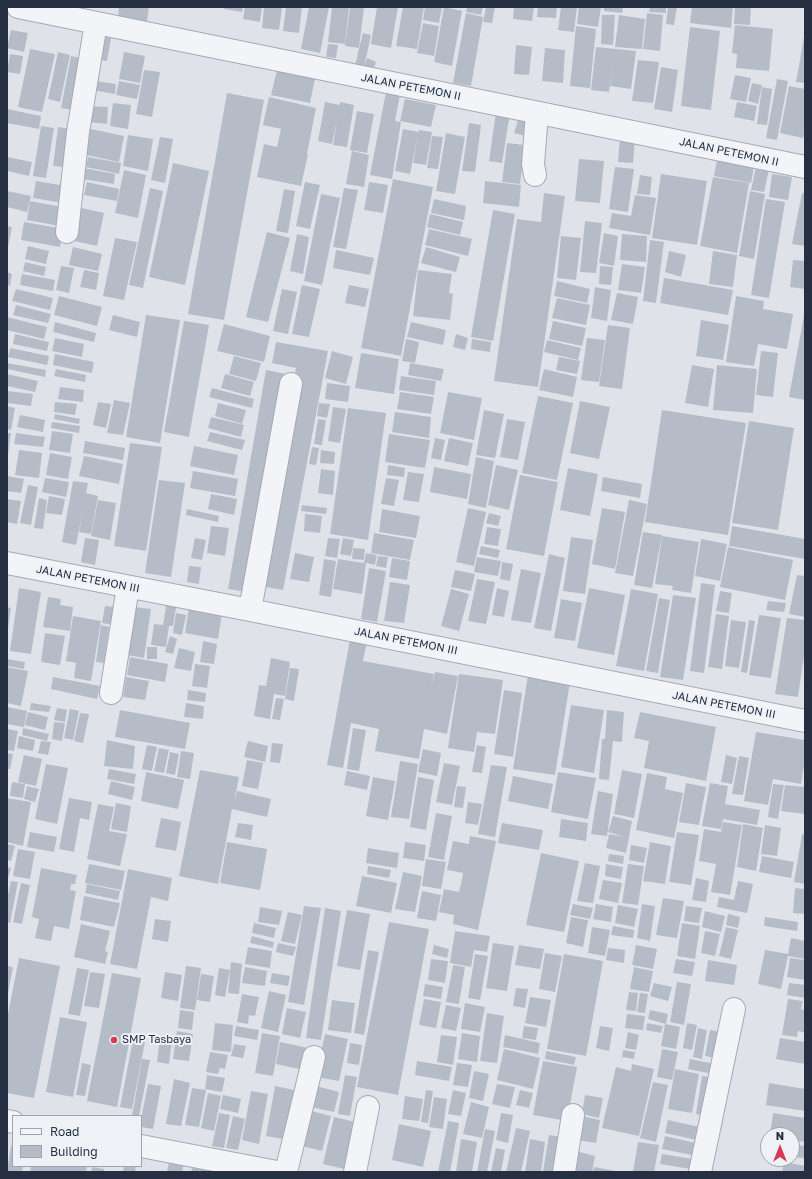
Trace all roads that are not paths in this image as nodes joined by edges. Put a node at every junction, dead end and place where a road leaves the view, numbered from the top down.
1 (18, 7) edge
2 (96, 23) junction
3 (537, 113) junction
4 (805, 167) edge
5 (535, 175) dead end
6 (67, 232) dead end
7 (291, 384) dead end
8 (7, 563) edge
9 (128, 587) junction
10 (250, 610) junction
11 (111, 693) dead end
12 (805, 721) edge
13 (734, 1009) dead end
14 (314, 1057) dead end
15 (368, 1107) dead end
16 (573, 1115) dead end
17 (142, 1146) edge
18 (277, 1172) edge
19 (286, 1172) edge
20 (354, 1172) edge
21 (564, 1172) edge
22 (700, 1172) edge

1 - 2 street, JALAN PETEMON II
2 - 3 street, JALAN PETEMON II
2 - 6 street
3 - 4 street, JALAN PETEMON II
3 - 5 street
7 - 10 street
8 - 9 street, JALAN PETEMON III
9 - 10 street, JALAN PETEMON III
9 - 11 street
10 - 12 street, JALAN PETEMON III
13 - 22 street
14 - 19 street
15 - 20 street
16 - 21 street
17 - 18 street

